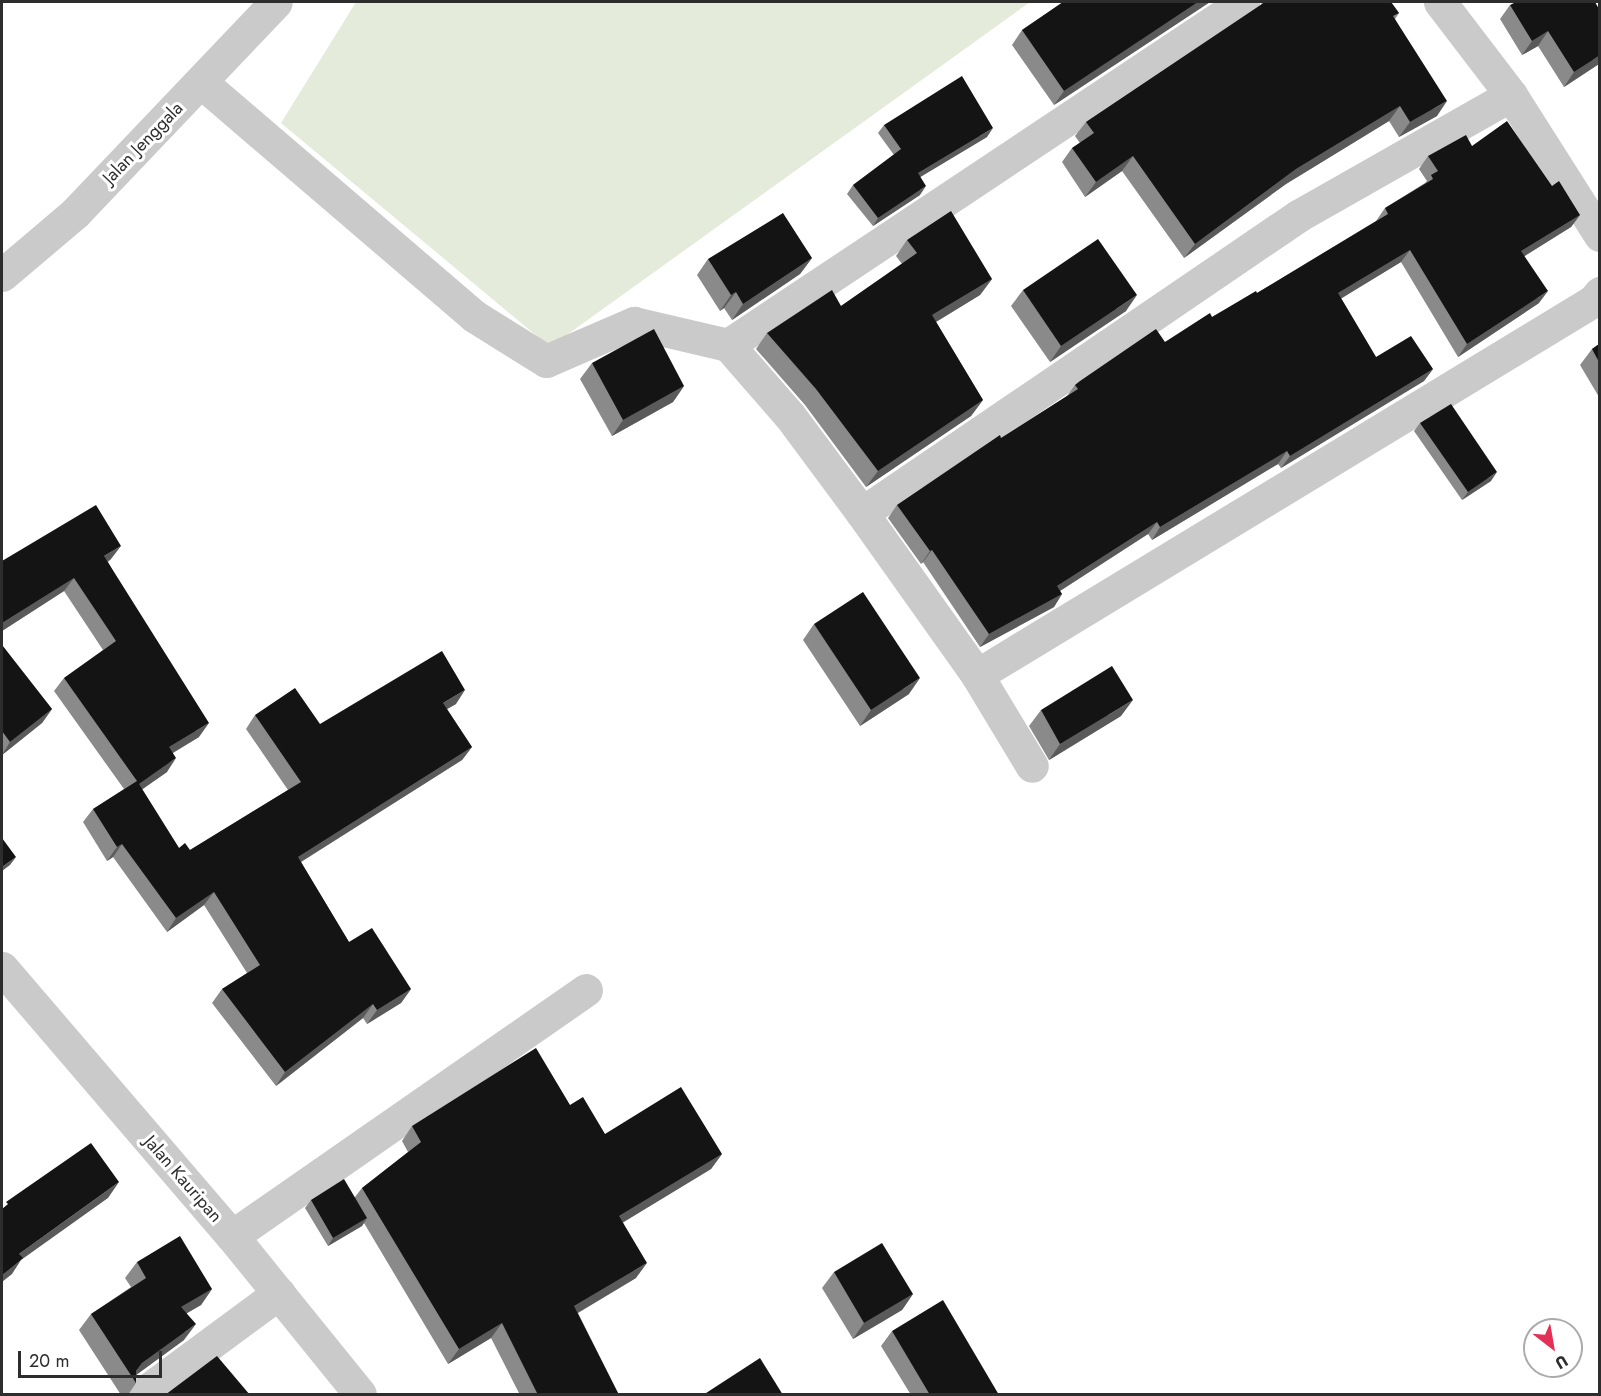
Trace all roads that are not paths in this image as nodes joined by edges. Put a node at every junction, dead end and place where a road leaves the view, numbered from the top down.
1 (276, 2) edge
2 (1243, 2) edge
3 (1440, 2) edge
4 (201, 82) junction
5 (1511, 95) junction
6 (1599, 235) edge
7 (2, 275) edge
8 (1599, 293) edge
9 (728, 345) junction
10 (862, 513) junction
11 (977, 675) junction
12 (1032, 766) dead end
13 (2, 968) edge
14 (586, 990) dead end
15 (232, 1236) junction
16 (279, 1293) junction
17 (142, 1395) edge
18 (360, 1395) edge

1 - 4 street, Jalan Jenggala
2 - 9 street
3 - 5 street
4 - 7 street, Jalan Jenggala
4 - 9 street
5 - 6 street
5 - 10 street
8 - 11 street
9 - 10 street
10 - 11 street
11 - 12 street
13 - 15 street, Jalan Kauripan
14 - 15 street
15 - 16 street, Jalan Kauripan
16 - 17 street
16 - 18 street, Jalan Kauripan

